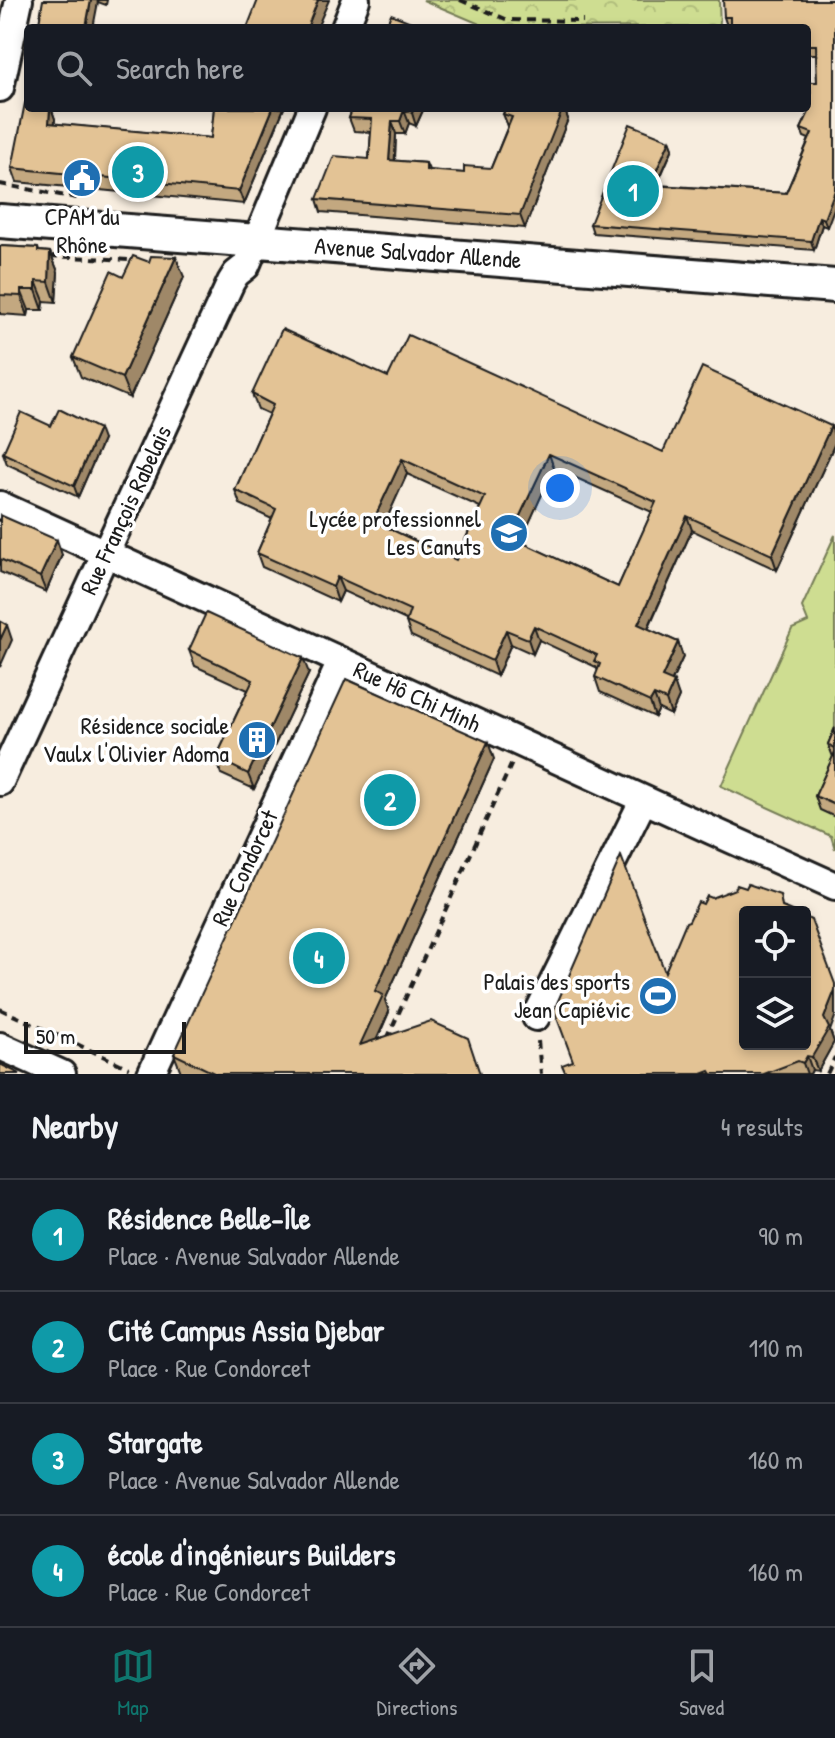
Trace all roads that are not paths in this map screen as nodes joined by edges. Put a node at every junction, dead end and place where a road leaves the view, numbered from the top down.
1 (19, 0) edge
2 (356, 0) edge
3 (347, 24) edge
4 (0, 88) edge
5 (310, 112) edge
6 (0, 221) edge
7 (256, 242) junction
8 (835, 286) edge
9 (0, 505) edge
10 (105, 554) junction
11 (341, 662) junction
12 (0, 782) edge
13 (643, 801) junction
14 (835, 886) edge
15 (536, 1017) road end
16 (0, 1046) edge
17 (62, 1074) edge
18 (151, 1074) edge

1 - 4 street
2 - 3 street
5 - 7 street, Rue François Rabelais
6 - 7 main road, Avenue Salvador Allende
7 - 8 main road, Avenue Salvador Allende
7 - 10 street, Rue François Rabelais
9 - 10 street, Rue Hô Chi Minh
10 - 11 street, Rue Hô Chi Minh
10 - 12 street, Rue François Rabelais
11 - 13 street, Rue Hô Chi Minh
11 - 18 street, Rue Condorcet
13 - 14 street, Rue Hô Chi Minh
13 - 15 street
16 - 17 street

